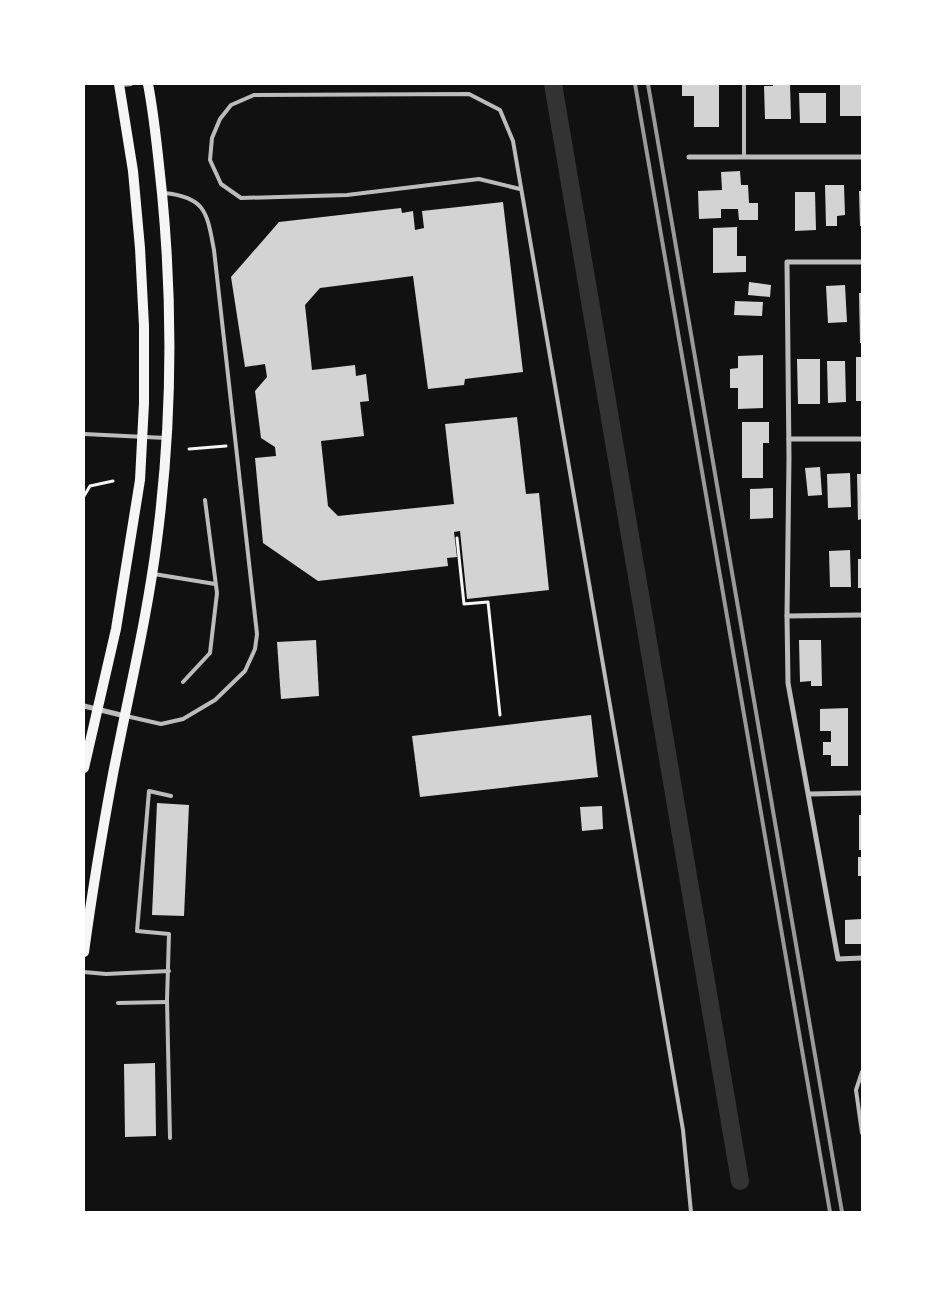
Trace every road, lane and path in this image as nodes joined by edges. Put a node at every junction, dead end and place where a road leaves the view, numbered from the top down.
1 (131, 84) edge
2 (148, 84) edge
3 (744, 84) edge
4 (119, 85) edge
5 (689, 157) dead end
6 (744, 157) junction
7 (862, 157) edge
8 (520, 189) junction
9 (162, 192) junction
10 (862, 262) edge
11 (84, 434) edge
12 (142, 437) junction
13 (166, 438) junction
14 (789, 439) junction
15 (862, 439) edge
16 (226, 446) dead end
17 (189, 449) dead end
18 (114, 480) dead end
19 (84, 496) edge
20 (205, 500) dead end
21 (457, 538) dead end
22 (152, 574) junction
23 (216, 584) junction
24 (787, 616) junction
25 (862, 616) edge
26 (183, 682) dead end
27 (84, 706) edge
28 (97, 709) junction
29 (500, 715) dead end
30 (126, 716) junction
31 (84, 768) edge
32 (862, 793) edge
33 (809, 794) junction
34 (171, 796) dead end
35 (84, 951) edge
36 (862, 958) edge
37 (169, 971) junction
38 (84, 972) edge
39 (167, 1002) junction
40 (118, 1003) dead end
41 (862, 1072) edge
42 (862, 1133) edge
43 (170, 1138) dead end
44 (691, 1212) edge

1 - 4 lane
2 - 9 main road
3 - 6 lane
4 - 12 main road
5 - 6 street
6 - 7 street
8 - 8 lane
8 - 44 lane
9 - 13 main road
9 - 30 lane
10 - 14 street
11 - 12 lane
12 - 13 lane
12 - 28 main road
13 - 22 main road
14 - 15 street
14 - 24 street
16 - 17 path
18 - 19 path
20 - 23 lane
21 - 29 path
22 - 23 lane
22 - 30 main road
23 - 26 lane
24 - 25 street
24 - 33 street
27 - 28 street
28 - 30 street
28 - 31 main road
30 - 35 main road
32 - 33 street
33 - 36 street
34 - 37 lane
37 - 38 lane
37 - 39 lane
39 - 40 lane
39 - 43 lane
41 - 42 lane

